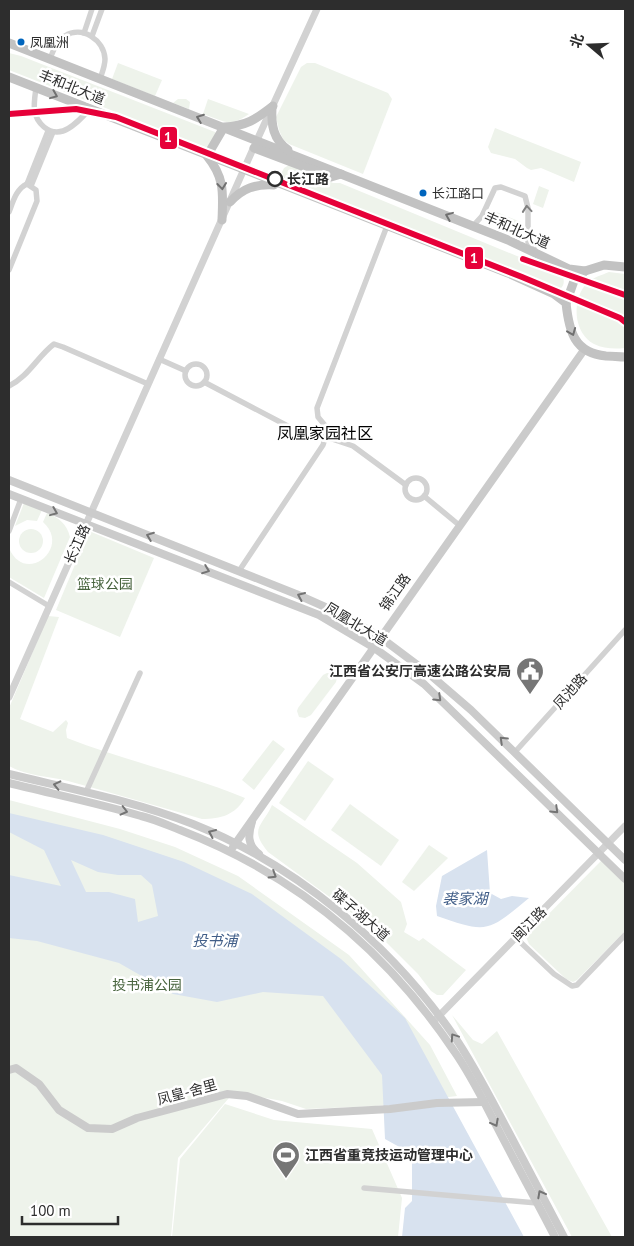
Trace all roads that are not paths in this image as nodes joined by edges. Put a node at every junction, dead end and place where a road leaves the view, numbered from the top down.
1 (92, 9) edge
2 (102, 9) edge
3 (317, 9) edge
4 (84, 33) junction
5 (92, 36) junction
6 (9, 44) edge
7 (50, 59) junction
8 (9, 77) edge
9 (100, 79) junction
10 (36, 88) junction
11 (272, 107) junction
12 (90, 109) junction
13 (224, 127) junction
14 (51, 131) junction
15 (255, 144) junction
16 (208, 156) junction
17 (299, 157) junction
18 (244, 170) junction
19 (341, 174) junction
20 (29, 185) junction
21 (283, 185) junction
22 (230, 202) junction
23 (9, 212) edge
24 (222, 220) junction
25 (387, 226) junction
26 (473, 226) junction
27 (538, 254) junction
28 (625, 267) edge
29 (9, 270) edge
30 (585, 271) junction
31 (566, 303) junction
32 (584, 350) junction
33 (625, 356) edge
34 (159, 359) junction
35 (186, 371) junction
36 (204, 382) junction
37 (148, 384) junction
38 (9, 386) edge
39 (326, 437) junction
40 (9, 480) edge
41 (406, 484) junction
42 (9, 494) edge
43 (424, 496) junction
44 (21, 499) junction
45 (91, 512) junction
46 (85, 524) junction
47 (460, 525) junction
48 (9, 531) edge
49 (239, 571) junction
50 (9, 582) edge
51 (49, 606) junction
52 (625, 630) edge
53 (380, 637) junction
54 (373, 647) junction
55 (140, 673) dead end
56 (9, 696) edge
57 (515, 752) junction
58 (9, 774) edge
59 (9, 783) edge
60 (86, 792) junction
61 (256, 814) junction
62 (625, 826) edge
63 (235, 843) junction
64 (609, 843) junction
65 (230, 851) junction
66 (599, 853) junction
67 (625, 860) edge
68 (276, 867) junction
69 (625, 879) edge
70 (625, 935) edge
71 (516, 938) junction
72 (436, 1019) junction
73 (9, 1070) edge
74 (484, 1102) junction
75 (364, 1188) dead end
76 (537, 1203) junction
77 (555, 1237) edge
78 (564, 1237) edge

1 - 4 street
2 - 5 street
3 - 11 street, 长江路
4 - 5 street
4 - 7 street
5 - 9 street
6 - 7 highway, 丰和北大道
7 - 9 highway, 丰和北大道
8 - 10 highway, 丰和北大道
13 -> 9 highway, 丰和北大道
10 -> 12 highway, 丰和北大道
10 - 14 street
11 - 13 highway
11 - 15 street, 长江路
11 - 17 highway
12 - 14 street
12 - 16 highway, 丰和北大道
13 - 15 highway, 丰和北大道
13 - 16 highway
14 - 20 street
15 - 17 highway, 丰和北大道
15 - 18 street, 长江路
15 - 19 highway
16 - 18 highway, 丰和北大道
16 -> 24 highway
17 - 19 highway, 丰和北大道
18 - 21 highway, 丰和北大道
18 - 22 street, 长江路
26 -> 19 highway, 丰和北大道
20 - 23 street
20 - 29 street
21 - 22 highway
21 - 25 highway, 丰和北大道
22 - 24 street, 长江路
24 - 34 street, 长江路
25 - 31 highway, 丰和北大道
25 - 39 street
26 - 27 highway, 丰和北大道
27 -> 26 street
27 - 30 highway, 丰和北大道
28 - 30 highway, 丰和北大道
30 - 31 highway
31 -> 32 highway
32 - 33 highway
32 - 47 main road, 锦江路
34 - 35 street
34 - 37 street, 长江路
35 - 36 street
35 - 36 street
36 - 39 street
37 - 38 street
37 - 45 street, 长江路
39 - 41 street
39 - 49 street
40 - 45 main road, 凤凰北大道
41 - 43 street
41 - 43 street
42 - 44 main road, 凤凰北大道
43 - 47 street
44 -> 46 main road, 凤凰北大道
44 - 48 street
45 - 46 street, 长江路
49 -> 45 main road, 凤凰北大道
46 - 51 street, 长江路
46 -> 54 main road, 凤凰北大道
47 - 53 main road, 锦江路
53 -> 49 main road, 凤凰北大道
50 - 51 street
51 - 56 street, 长江路
52 - 57 street, 凤池路
53 - 54 main road, 锦江路
57 -> 53 main road, 凤凰北大道
54 - 61 main road, 锦江路
54 -> 66 main road, 凤凰北大道
55 - 60 street
57 - 64 main road, 凤凰北大道
60 -> 58 main road, 碟子湖大道
59 -> 65 main road, 碟子湖大道
63 -> 60 main road, 碟子湖大道
61 - 63 main road, 锦江路
61 - 68 main road
62 - 64 street, 闽江路
63 - 65 main road, 锦江路
63 - 68 main road, 碟子湖大道
64 - 66 street, 闽江路
64 - 67 main road, 凤凰北大道
65 -> 72 main road, 碟子湖大道
66 - 69 main road, 凤凰北大道
66 - 71 street, 闽江路
68 - 72 main road, 碟子湖大道
70 - 71 street
71 - 72 street, 闽江路
72 - 74 main road, 碟子湖大道
78 -> 72 main road, 碟子湖大道
73 - 74 main road, 凤皇-舍里
74 -> 76 main road, 碟子湖大道
75 - 76 street
76 - 77 main road, 碟子湖大道

